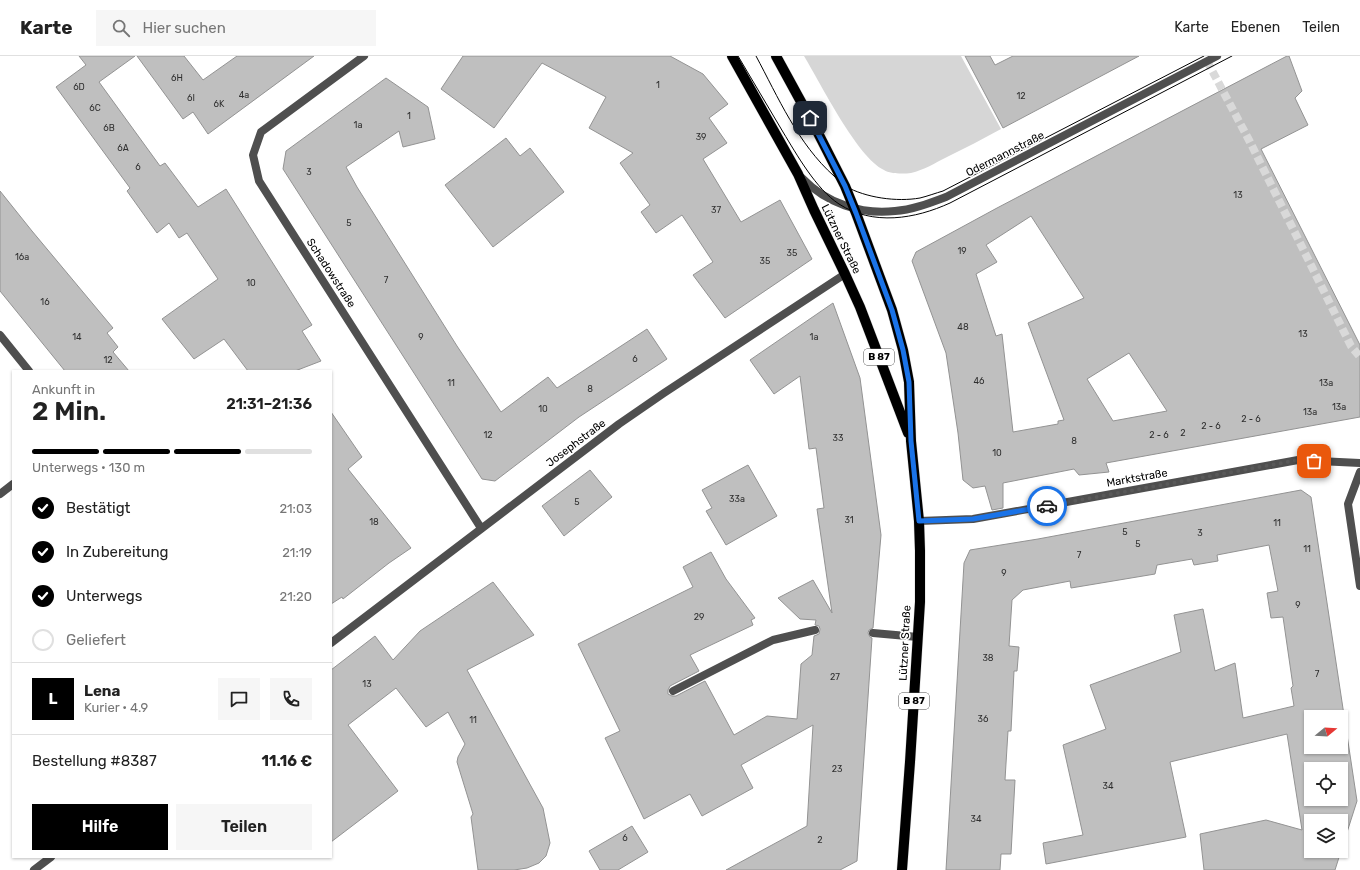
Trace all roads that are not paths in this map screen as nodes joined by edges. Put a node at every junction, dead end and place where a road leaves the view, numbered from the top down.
1 (364, 56) edge
2 (732, 56) edge
3 (776, 56) edge
4 (1217, 56) edge
5 (798, 174) junction
6 (855, 209) junction
7 (845, 274) junction
8 (0, 335) edge
9 (28, 370) edge
10 (911, 441) junction
11 (1360, 463) edge
12 (1360, 472) edge
13 (12, 485) edge
14 (0, 494) edge
15 (919, 521) junction
16 (481, 528) junction
17 (1360, 586) edge
18 (815, 630) dead end
19 (873, 633) dead end
20 (918, 637) junction
21 (332, 642) edge
22 (673, 691) dead end
23 (50, 858) edge
24 (34, 870) edge
25 (902, 870) edge

1 - 16 street, Schadowstraße
2 - 5 main road, Lützner Straße / B 87
3 - 6 main road, Lützner Straße / B 87
4 - 6 street, Odermannstraße
5 - 6 street, Odermannstraße
5 - 7 main road, Lützner Straße / B 87
6 - 10 main road, Lützner Straße / B 87
7 - 10 main road, Lützner Straße / B 87
7 - 16 street, Josephstraße
8 - 9 street
10 - 15 main road, Lützner Straße / B 87
11 - 15 street, Marktstraße
12 - 17 street
13 - 14 street
15 - 20 main road, Lützner Straße / B 87
16 - 21 street, Josephstraße
18 - 22 street
19 - 20 street
20 - 25 main road, Lützner Straße / B 87
23 - 24 street

